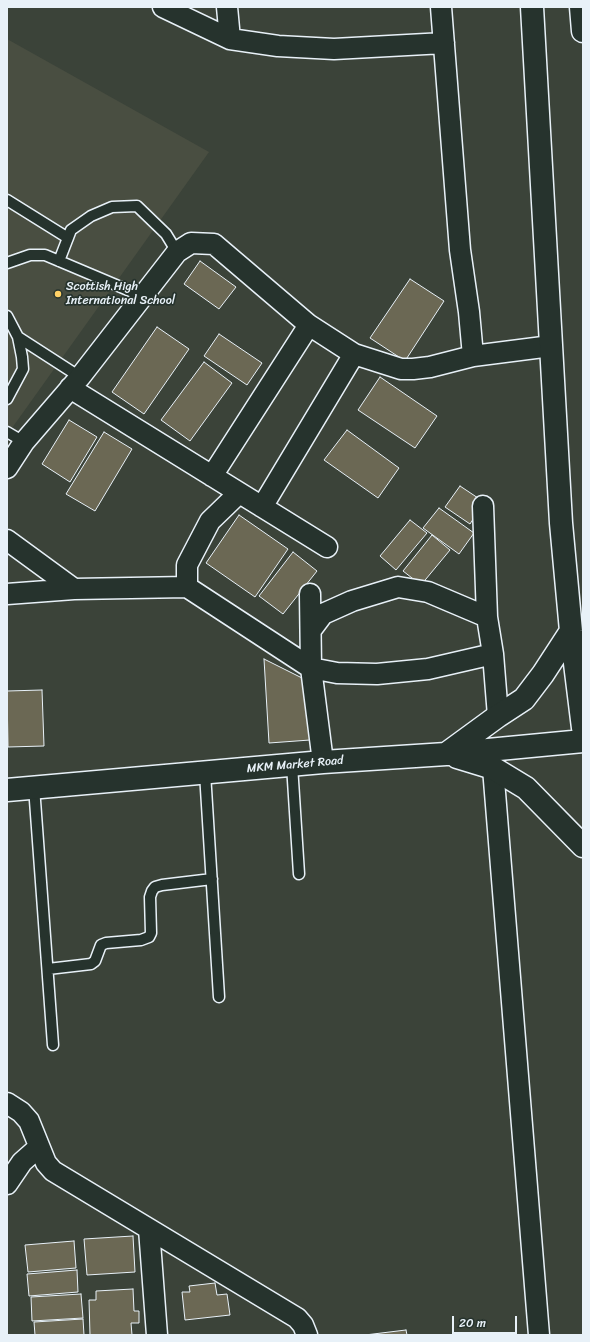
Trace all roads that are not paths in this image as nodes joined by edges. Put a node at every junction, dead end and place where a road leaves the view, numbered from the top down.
1 (163, 7) edge
2 (228, 7) edge
3 (441, 7) edge
4 (532, 7) edge
5 (582, 7) edge
6 (583, 31) edge
7 (230, 38) junction
8 (444, 43) junction
9 (7, 200) edge
10 (68, 238) junction
11 (177, 252) junction
12 (59, 261) junction
13 (7, 263) edge
14 (142, 296) junction
15 (7, 316) edge
16 (309, 325) junction
17 (18, 337) junction
18 (551, 346) junction
19 (354, 354) junction
20 (473, 356) junction
21 (75, 383) junction
22 (7, 399) edge
23 (7, 432) edge
24 (24, 442) junction
25 (7, 468) edge
26 (212, 476) junction
27 (239, 493) junction
28 (483, 506) dead end
29 (262, 507) junction
30 (7, 540) edge
31 (327, 547) dead end
32 (187, 587) junction
33 (74, 589) junction
34 (7, 594) edge
35 (310, 594) dead end
36 (487, 617) junction
37 (311, 630) junction
38 (571, 631) junction
39 (494, 654) junction
40 (311, 668) junction
41 (498, 716) junction
42 (583, 728) edge
43 (583, 741) edge
44 (446, 754) junction
45 (323, 762) junction
46 (292, 765) junction
47 (493, 768) junction
48 (205, 773) junction
49 (34, 787) junction
50 (7, 790) edge
51 (583, 846) edge
52 (299, 874) dead end
53 (212, 879) junction
54 (48, 969) junction
55 (219, 997) dead end
56 (53, 1046) dead end
57 (7, 1104) edge
58 (39, 1147) junction
59 (7, 1184) edge
60 (149, 1229) junction
61 (157, 1335) edge
62 (306, 1335) edge
63 (538, 1335) edge

1 - 7 street
2 - 7 street
3 - 8 street
4 - 18 main road
5 - 6 main road
7 - 8 street
8 - 20 street
9 - 10 lane
10 - 11 lane
10 - 12 lane
11 - 14 street
11 - 16 street
12 - 13 lane
12 - 14 lane
14 - 21 street
15 - 17 lane
16 - 19 street
16 - 26 street
17 - 21 lane
17 - 22 lane
18 - 20 street
18 - 38 main road
19 - 20 street
19 - 29 street
21 - 24 street
21 - 26 street
23 - 24 lane
24 - 25 street
26 - 27 street
27 - 29 street
27 - 32 street
28 - 36 street
29 - 31 street
30 - 33 street
32 - 33 street
32 - 40 street
33 - 34 street
35 - 37 street
36 - 37 street
36 - 39 street
37 - 40 street
38 - 41 main road
38 - 42 main road
39 - 40 street
39 - 41 street
40 - 45 street
41 - 44 main road
43 - 44 main road, MKM Market Road
44 - 45 main road, MKM Market Road
44 - 47 main road
45 - 46 main road, MKM Market Road
46 - 48 main road, MKM Market Road
46 - 52 lane
47 - 51 main road
47 - 63 street
48 - 49 main road, MKM Market Road
48 - 53 lane
49 - 50 main road, MKM Market Road
49 - 54 lane
53 - 54 lane
53 - 55 lane
54 - 56 lane
57 - 58 street
58 - 59 street
58 - 60 street
60 - 61 street
60 - 62 street

